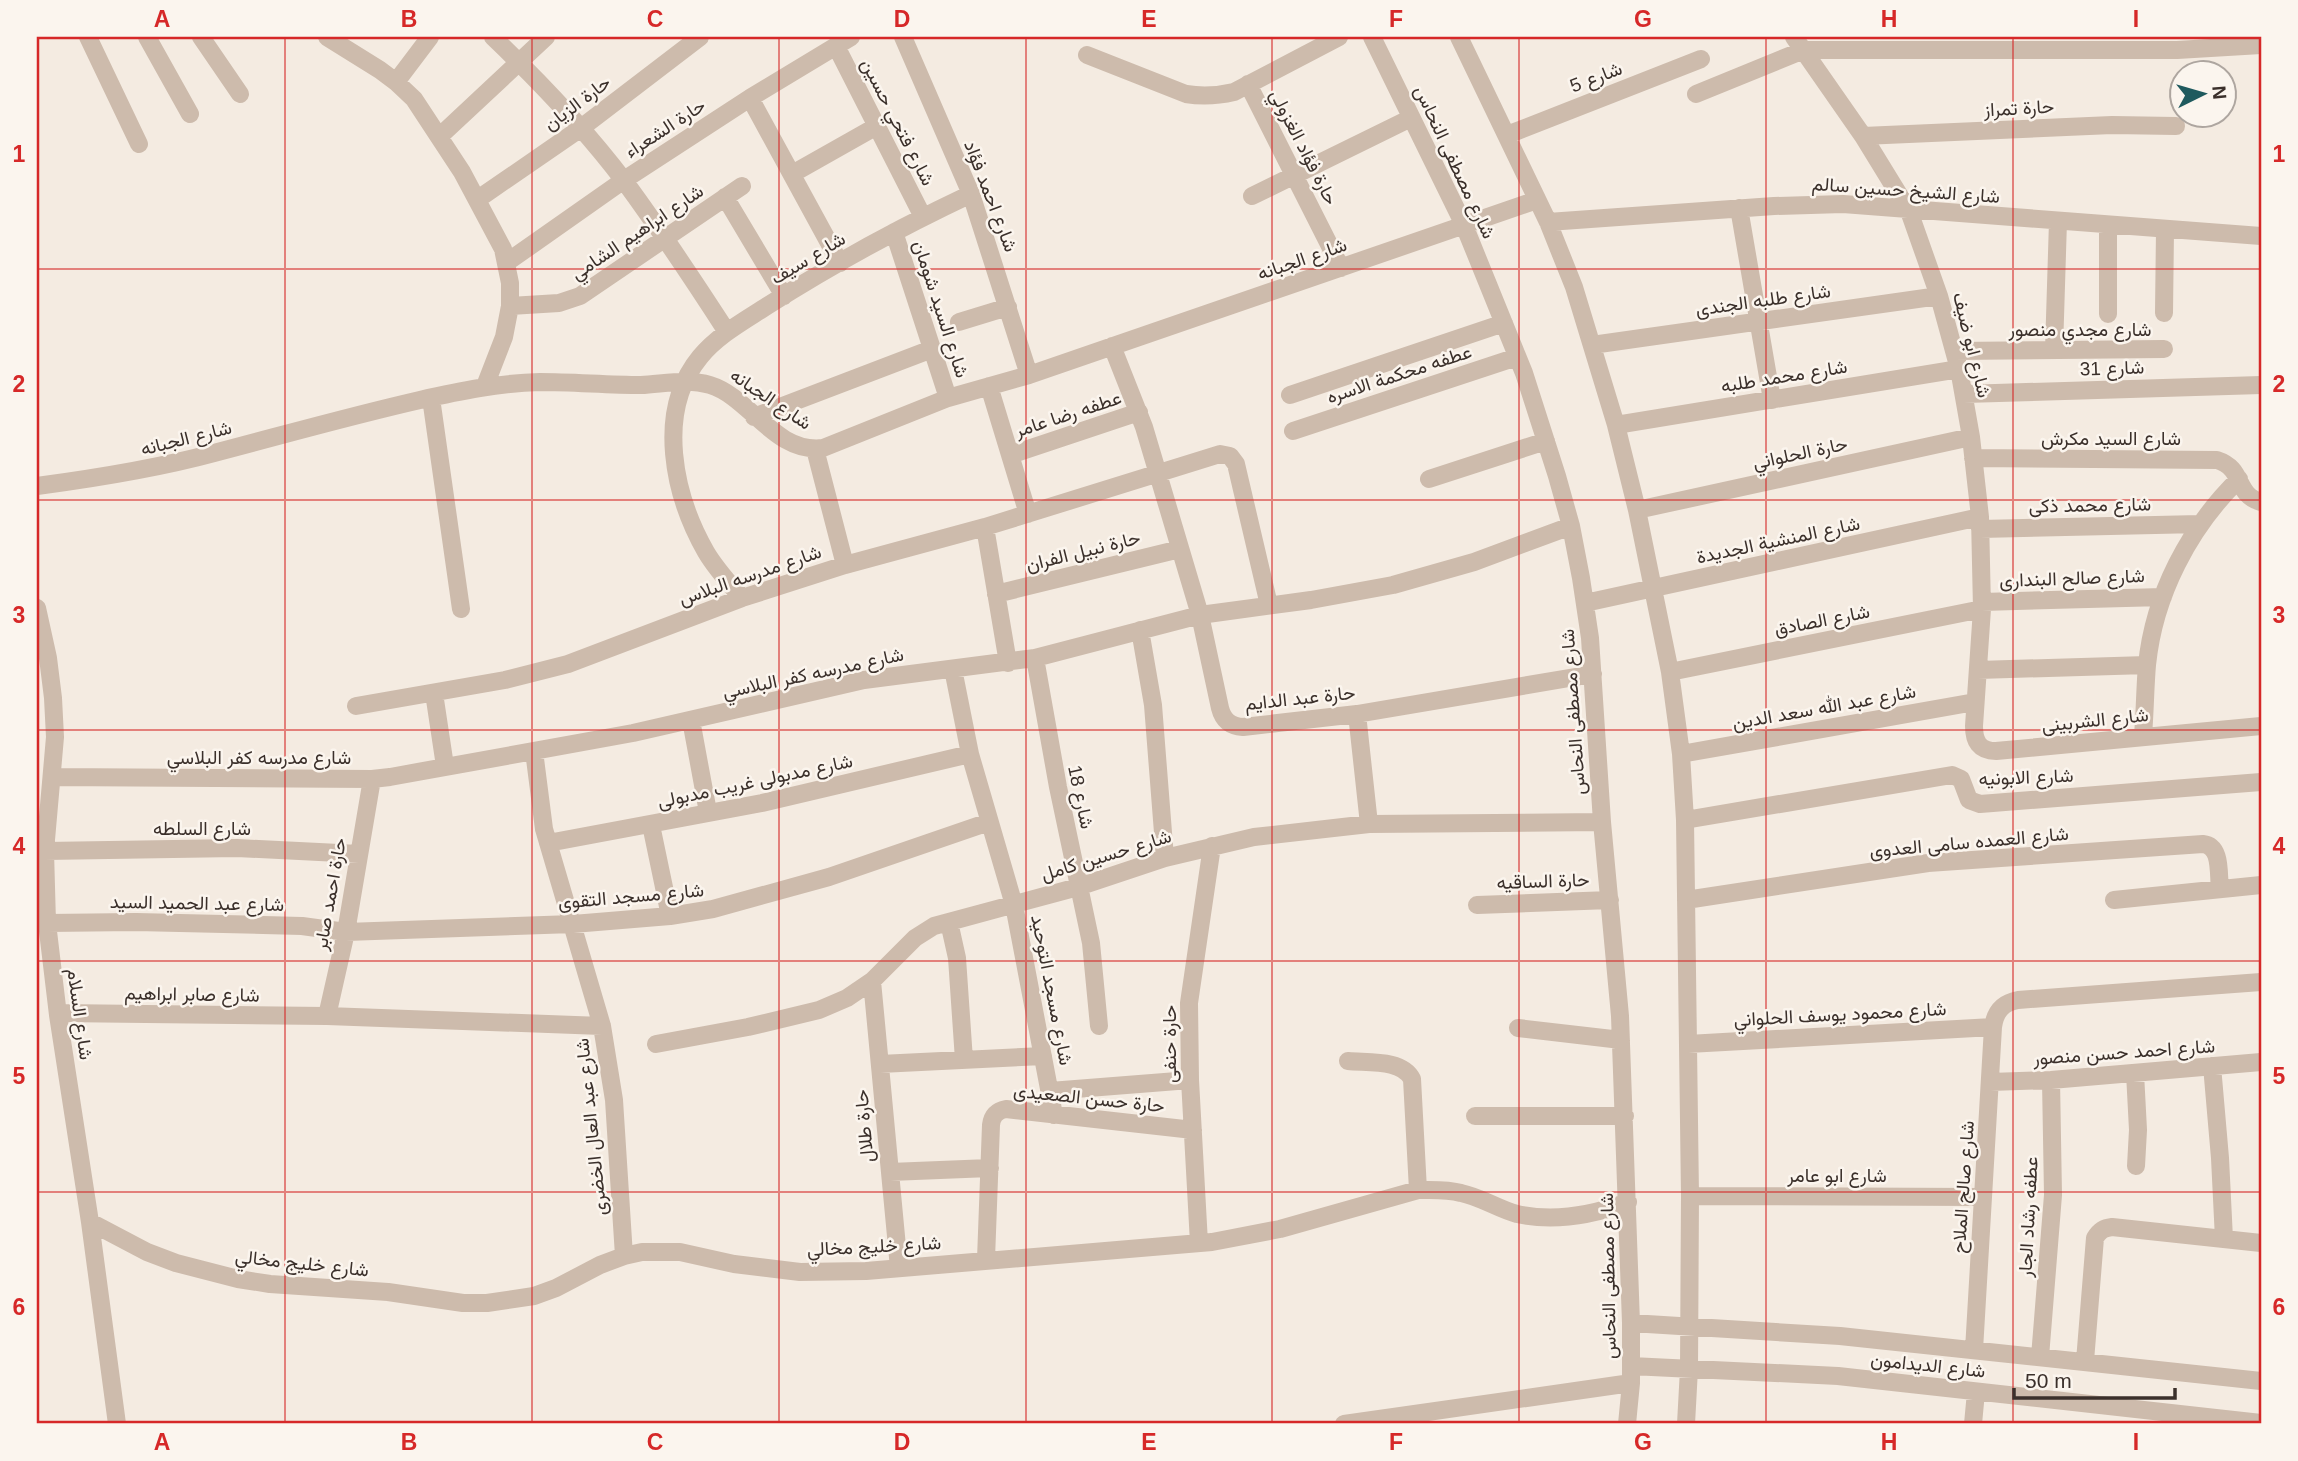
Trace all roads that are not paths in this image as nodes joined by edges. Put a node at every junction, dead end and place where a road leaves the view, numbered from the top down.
1 (88, 37) edge
2 (147, 37) edge
3 (201, 37) edge
4 (327, 37) edge
5 (430, 37) edge
6 (493, 37) edge
7 (546, 37) edge
8 (700, 37) edge
9 (903, 37) edge
10 (1339, 37) edge
11 (1372, 37) edge
12 (1459, 37) edge
13 (844, 42) edge
14 (1799, 43) edge
15 (2261, 45) edge
16 (1087, 55) dead end
17 (1701, 59) dead end
18 (519, 62) junction
19 (397, 82) junction
20 (1248, 83) junction
21 (240, 94) dead end
22 (1696, 94) dead end
23 (750, 98) junction
24 (190, 114) dead end
25 (1411, 118) junction
26 (877, 126) junction
27 (2168, 127) edge
28 (581, 128) junction
29 (1507, 135) junction
30 (440, 136) junction
31 (1863, 136) junction
32 (139, 144) dead end
33 (792, 174) junction
34 (1294, 176) junction
35 (624, 180) junction
36 (742, 186) dead end
37 (971, 194) junction
38 (1252, 196) dead end
39 (725, 197) junction
40 (478, 199) junction
41 (1537, 200) junction
42 (1739, 208) junction
43 (1909, 211) junction
44 (923, 217) junction
45 (1548, 222) junction
46 (2058, 222) junction
47 (1464, 225) junction
48 (2108, 225) junction
49 (2165, 230) junction
50 (894, 232) junction
51 (2261, 236) edge
52 (666, 238) junction
53 (506, 263) junction
54 (839, 263) junction
55 (1341, 268) junction
56 (784, 296) junction
57 (1939, 296) junction
58 (510, 306) junction
59 (1008, 307) junction
60 (2164, 313) dead end
61 (2108, 314) dead end
62 (958, 322) dead end
63 (1758, 322) junction
64 (1504, 323) junction
65 (727, 332) junction
66 (1592, 345) junction
67 (1112, 346) junction
68 (932, 349) junction
69 (2164, 349) dead end
70 (2054, 350) junction
71 (1954, 351) junction
72 (1517, 357) junction
73 (1959, 369) junction
74 (1029, 375) junction
75 (684, 382) junction
76 (2261, 385) edge
77 (485, 386) junction
78 (989, 386) junction
79 (1964, 394) junction
80 (1290, 395) dead end
81 (431, 398) junction
82 (948, 398) junction
83 (1772, 400) junction
84 (1139, 412) junction
85 (754, 417) junction
86 (1616, 425) junction
87 (1293, 431) dead end
88 (1971, 437) junction
89 (1546, 441) junction
90 (815, 449) junction
91 (1010, 455) junction
92 (1973, 458) junction
93 (1156, 473) junction
94 (1429, 479) dead end
95 (2239, 479) junction
96 (37, 486) edge
97 (2261, 502) edge
98 (1637, 510) junction
99 (1028, 513) junction
100 (1980, 523) junction
101 (2200, 524) junction
102 (1571, 526) junction
103 (985, 527) junction
104 (1180, 549) junction
105 (845, 565) junction
106 (1653, 589) junction
107 (996, 594) junction
108 (2163, 597) junction
109 (742, 598) junction
110 (1585, 603) junction
111 (1269, 605) junction
112 (1982, 606) junction
113 (37, 608) edge
114 (461, 609) dead end
115 (1200, 615) junction
116 (1140, 630) junction
117 (1035, 658) junction
118 (1008, 663) junction
119 (2147, 665) junction
120 (953, 669) junction
121 (1978, 670) junction
122 (1670, 672) junction
123 (1592, 674) junction
124 (434, 693) junction
125 (1975, 702) junction
126 (356, 705) dead end
127 (1357, 714) junction
128 (691, 720) junction
129 (2261, 726) edge
130 (2143, 736) junction
131 (534, 751) junction
132 (970, 754) junction
133 (1681, 754) junction
134 (445, 766) junction
135 (52, 777) junction
136 (372, 779) junction
137 (2261, 782) edge
138 (708, 813) junction
139 (1685, 820) junction
140 (989, 821) junction
141 (1602, 822) junction
142 (1370, 824) junction
143 (651, 825) junction
144 (548, 843) junction
145 (1212, 846) junction
146 (45, 851) junction
147 (359, 854) junction
148 (1165, 858) junction
149 (2261, 885) edge
150 (1079, 887) junction
151 (2220, 889) junction
152 (1610, 900) junction
153 (1686, 900) junction
154 (2114, 900) dead end
155 (1014, 905) junction
156 (1477, 905) dead end
157 (670, 916) junction
158 (949, 922) junction
159 (47, 923) junction
160 (573, 924) junction
161 (346, 932) junction
162 (872, 981) junction
163 (2261, 982) edge
164 (58, 1013) junction
165 (327, 1016) junction
166 (602, 1026) junction
167 (1099, 1026) dead end
168 (1993, 1027) junction
169 (1518, 1028) dead end
170 (1621, 1040) junction
171 (656, 1044) dead end
172 (1688, 1044) junction
173 (1043, 1056) junction
174 (964, 1060) junction
175 (1348, 1061) dead end
176 (2261, 1062) edge
177 (880, 1065) junction
178 (2212, 1066) junction
179 (2135, 1073) junction
180 (1190, 1080) junction
181 (2051, 1080) junction
182 (1990, 1082) junction
183 (1049, 1091) junction
184 (1054, 1115) junction
185 (1475, 1116) dead end
186 (1625, 1116) junction
187 (1193, 1130) junction
188 (2136, 1166) dead end
189 (990, 1168) junction
190 (890, 1172) junction
191 (1418, 1190) junction
192 (1690, 1196) junction
193 (1983, 1197) junction
194 (1628, 1202) junction
195 (90, 1222) junction
196 (2224, 1239) junction
197 (1199, 1242) junction
198 (2261, 1243) edge
199 (624, 1255) junction
200 (986, 1259) junction
201 (899, 1268) junction
202 (1631, 1323) junction
203 (1690, 1326) junction
204 (1974, 1350) junction
205 (2040, 1357) junction
206 (2085, 1361) junction
207 (1689, 1369) junction
208 (1631, 1374) junction
209 (2261, 1381) edge
210 (1976, 1392) junction
211 (2169, 1419) edge
212 (2209, 1421) edge
213 (2261, 1423) edge
214 (117, 1424) edge
215 (1344, 1424) edge
216 (1627, 1424) edge
217 (1686, 1424) edge
218 (1973, 1424) edge

1 - 32 street
2 - 24 street
3 - 21 street
4 - 19 street
5 - 19 street
6 - 18 street
7 - 18 street
8 - 28 street, حارة الزيان
9 - 37 street, شارع احمد فؤاد
10 - 20 street
11 - 25 street, شارع مصطفى النحاس
12 - 29 street
13 - 23 street, حارة الشعراء
13 - 26 street, شارع فتحي حسين
14 - 15 street
14 - 22 street
14 - 31 street, شارع ابو ضيف
16 - 20 street
17 - 29 street, شارع 5
18 - 28 street
18 - 30 street
19 - 30 street
20 - 34 street, حارة فؤاد الغزولي
23 - 33 street
23 - 35 street, حارة الشعراء
25 - 34 street
25 - 47 street, شارع مصطفى النحاس
26 - 33 street
26 - 44 street, شارع فتحي حسين
27 - 31 street, حارة تمراز
28 - 35 street
28 - 40 street, حارة الزيان
29 - 41 street
30 - 40 street
31 - 43 street, شارع ابو ضيف
33 - 54 street
34 - 38 street
34 - 55 street, حارة فؤاد الغزولي
35 - 52 street
35 - 53 street, حارة الشعراء
36 - 39 street, شارع ابراهيم الشامي
37 - 44 street, شارع سيف
37 - 59 street, شارع احمد فؤاد
39 - 52 street, شارع ابراهيم الشامي
39 - 56 street
40 - 53 street
41 - 45 street
41 - 47 street, شارع الجبانه
42 - 43 street, شارع الشيخ حسين سالم
42 - 45 street, شارع الشيخ حسين سالم
42 - 63 street
43 - 46 street, شارع الشيخ حسين سالم
43 - 57 street, شارع ابو ضيف
44 - 50 street, شارع سيف
45 - 66 street
46 - 48 street, شارع الشيخ حسين سالم
46 - 70 street
47 - 55 street, شارع الجبانه
47 - 64 street, شارع مصطفى النحاس
48 - 49 street, شارع الشيخ حسين سالم
48 - 61 street
49 - 51 street, شارع الشيخ حسين سالم
49 - 60 street
50 - 54 street, شارع سيف
50 - 68 street, شارع السيد شومان
52 - 58 street, شارع ابراهيم الشامي
52 - 65 street
53 - 58 street
54 - 56 street, شارع سيف
55 - 67 street, شارع الجبانه
56 - 65 street, شارع سيف
57 - 63 street, شارع طلبه الجندى
57 - 71 street, شارع ابو ضيف
58 - 77 street
59 - 62 street
59 - 74 street, شارع احمد فؤاد
63 - 66 street, شارع طلبه الجندى
63 - 83 street
64 - 72 street, شارع مصطفى النحاس
64 - 80 street
65 - 75 street, شارع سيف
66 - 86 street
67 - 74 street, شارع الجبانه
67 - 84 street, حارة عبد الدايم
68 - 82 street, شارع السيد شومان
68 - 85 street
69 - 70 street, شارع مجدي منصور
70 - 71 street, شارع مجدي منصور
71 - 73 street, شارع ابو ضيف
72 - 87 street, عطفه محكمة الاسره
72 - 89 street, شارع مصطفى النحاس
73 - 79 street, شارع ابو ضيف
73 - 83 street, شارع محمد طلبه
74 - 78 street, شارع الجبانه
75 - 77 street, شارع الجبانه
75 - 85 street, شارع الجبانه
75 - 109 street
76 - 79 street, شارع 31
77 - 81 street, شارع الجبانه
78 - 82 street, شارع الجبانه
78 - 91 street
79 - 88 street, شارع ابو ضيف
81 - 96 street, شارع الجبانه
81 - 114 street
82 - 90 street, شارع الجبانه
83 - 86 street, شارع محمد طلبه
84 - 91 street, عطفه رضا عامر
84 - 93 street, حارة عبد الدايم
85 - 90 street, شارع الجبانه
86 - 98 street
88 - 92 street, شارع ابو ضيف
88 - 98 street, حارة الحلواني
89 - 94 street
89 - 102 street, شارع مصطفى النحاس
90 - 105 street
91 - 99 street
92 - 95 street, شارع السيد مكرش
92 - 100 street, شارع ابو ضيف
93 - 99 street, شارع مدرسه البلاس
93 - 104 street, حارة عبد الدايم
93 - 111 street, شارع مدرسه البلاس
95 - 97 street, شارع السيد مكرش
95 - 101 street
98 - 106 street
99 - 103 street, شارع مدرسه البلاس
100 - 101 street, شارع محمد ذكى
100 - 106 street, شارع المنشية الجديدة
100 - 112 street, شارع ابو ضيف
101 - 108 street
102 - 110 street, شارع مصطفى النحاس
102 - 111 street, شارع مدرسه كفر البلاسي
103 - 105 street, شارع مدرسه البلاس
103 - 107 street
104 - 107 street, حارة نبيل الفران
104 - 115 street, حارة عبد الدايم
105 - 109 street, شارع مدرسه البلاس
106 - 110 street, شارع المنشية الجديدة
106 - 122 street
107 - 118 street
108 - 112 street, شارع صالح البندارى
108 - 119 street
109 - 124 street, شارع مدرسه البلاس
110 - 123 street, شارع مصطفى النحاس
111 - 115 street, شارع مدرسه كفر البلاسي
112 - 121 street, شارع ابو ضيف
112 - 122 street, شارع الصادق
113 - 135 street, شارع السلام
115 - 116 street, شارع مدرسه كفر البلاسي
115 - 127 street, حارة عبد الدايم
116 - 117 street, شارع مدرسه كفر البلاسي
116 - 148 street
117 - 118 street, شارع مدرسه كفر البلاسي
117 - 150 street, شارع 18
118 - 120 street, شارع مدرسه كفر البلاسي
119 - 121 street
119 - 130 street
120 - 128 street, شارع مدرسه كفر البلاسي
120 - 132 street, شارع مسجد التوحيد
121 - 125 street, شارع ابو ضيف
122 - 133 street
123 - 127 street, حارة عبد الدايم
123 - 141 street, شارع مصطفى النحاس
124 - 126 street, شارع مدرسه البلاس
124 - 134 street
125 - 130 street, شارع الشربينى
125 - 133 street, شارع عبد الله سعد الدين
127 - 142 street
128 - 131 street, شارع مدرسه كفر البلاسي
128 - 138 street
129 - 130 street, شارع الشربينى
131 - 134 street, شارع مدرسه كفر البلاسي
131 - 144 street, شارع عبد العال الخضرى
132 - 138 street, شارع مدبولى غريب مدبولى
132 - 140 street, شارع مسجد التوحيد
133 - 139 street
134 - 136 street, شارع مدرسه كفر البلاسي
135 - 136 street, شارع مدرسه كفر البلاسي
135 - 146 street, شارع السلام
136 - 147 street, حارة احمد صابر
137 - 139 street, شارع الابونيه
138 - 143 street, شارع مدبولى غريب مدبولى
139 - 153 street
140 - 155 street, شارع مسجد التوحيد
140 - 157 street, شارع مسجد التقوى
141 - 142 street, شارع حسين كامل
141 - 152 street, شارع مصطفى النحاس
142 - 145 street, شارع حسين كامل
143 - 144 street, شارع مدبولى غريب مدبولى
143 - 157 street
144 - 160 street, شارع عبد العال الخضرى
145 - 148 street, شارع حسين كامل
145 - 180 street, حارة حنفى
146 - 147 street, شارع السلطه
146 - 159 street, شارع السلام
147 - 161 street, حارة احمد صابر
148 - 150 street, شارع حسين كامل
149 - 151 street
150 - 155 street, شارع حسين كامل
150 - 167 street, شارع 18
151 - 153 street, شارع العمده سامى العدوى
151 - 154 street
152 - 156 street, حارة الساقيه
152 - 170 street, شارع مصطفى النحاس
153 - 172 street
155 - 158 street, شارع حسين كامل
155 - 173 street, شارع مسجد التوحيد
157 - 160 street, شارع مسجد التقوى
158 - 162 street, شارع حسين كامل
158 - 174 street
159 - 161 street, شارع عبد الحميد السيد
159 - 164 street, شارع السلام
160 - 161 street, شارع مسجد التقوى
160 - 166 street, شارع عبد العال الخضرى
161 - 165 street, حارة احمد صابر
162 - 171 street, شارع حسين كامل
162 - 177 street, حارة طلال
163 - 168 street
164 - 165 street, شارع صابر ابراهيم
164 - 195 street, شارع السلام
165 - 166 street, شارع صابر ابراهيم
166 - 199 street, شارع عبد العال الخضرى
168 - 172 street, شارع محمود يوسف الحلواني
168 - 182 street, شارع صالح الملاح
169 - 170 street
170 - 186 street, شارع مصطفى النحاس
172 - 192 street
173 - 174 street
173 - 183 street, شارع مسجد التوحيد
174 - 177 street
175 - 191 street
176 - 178 street, شارع احمد حسن منصور
177 - 190 street, حارة طلال
178 - 179 street, شارع احمد حسن منصور
178 - 196 street
179 - 181 street, شارع احمد حسن منصور
179 - 188 street
180 - 183 street
180 - 187 street, حارة حنفى
181 - 182 street, شارع احمد حسن منصور
181 - 205 street, عطفه رشاد الجار
182 - 193 street, شارع صالح الملاح
183 - 184 street, شارع مسجد التوحيد
184 - 187 street, حارة حسن الصعيدى
184 - 189 street, حارة حسن الصعيدى
185 - 186 street
186 - 194 street, شارع مصطفى النحاس
187 - 197 street, حارة حنفى
189 - 190 street
189 - 200 street
190 - 201 street, حارة طلال
191 - 194 street, شارع خليج مخالي
191 - 197 street, شارع خليج مخالي
192 - 193 street, شارع ابو عامر
192 - 203 street
193 - 204 street, شارع صالح الملاح
194 - 202 street, شارع مصطفى النحاس
195 - 199 street, شارع خليج مخالي
195 - 214 street, شارع السلام
196 - 198 street
196 - 206 street
197 - 200 street, شارع خليج مخالي
199 - 201 street, شارع خليج مخالي
200 - 201 street, شارع خليج مخالي
202 - 203 street, شارع الديدامون
202 - 208 street, شارع مصطفى النحاس
203 - 204 street, شارع الديدامون
203 - 207 street
204 - 205 street, شارع الديدامون
205 - 206 street, شارع الديدامون
206 - 209 street, شارع الديدامون
207 - 208 street, شارع الديدامون
207 - 210 street, شارع الديدامون
207 - 217 street
208 - 215 street, شارع الديدامون
208 - 216 street, شارع مصطفى النحاس
210 - 211 street, شارع الديدامون
210 - 218 street
211 - 212 street, شارع الديدامون
212 - 213 street, شارع الديدامون

